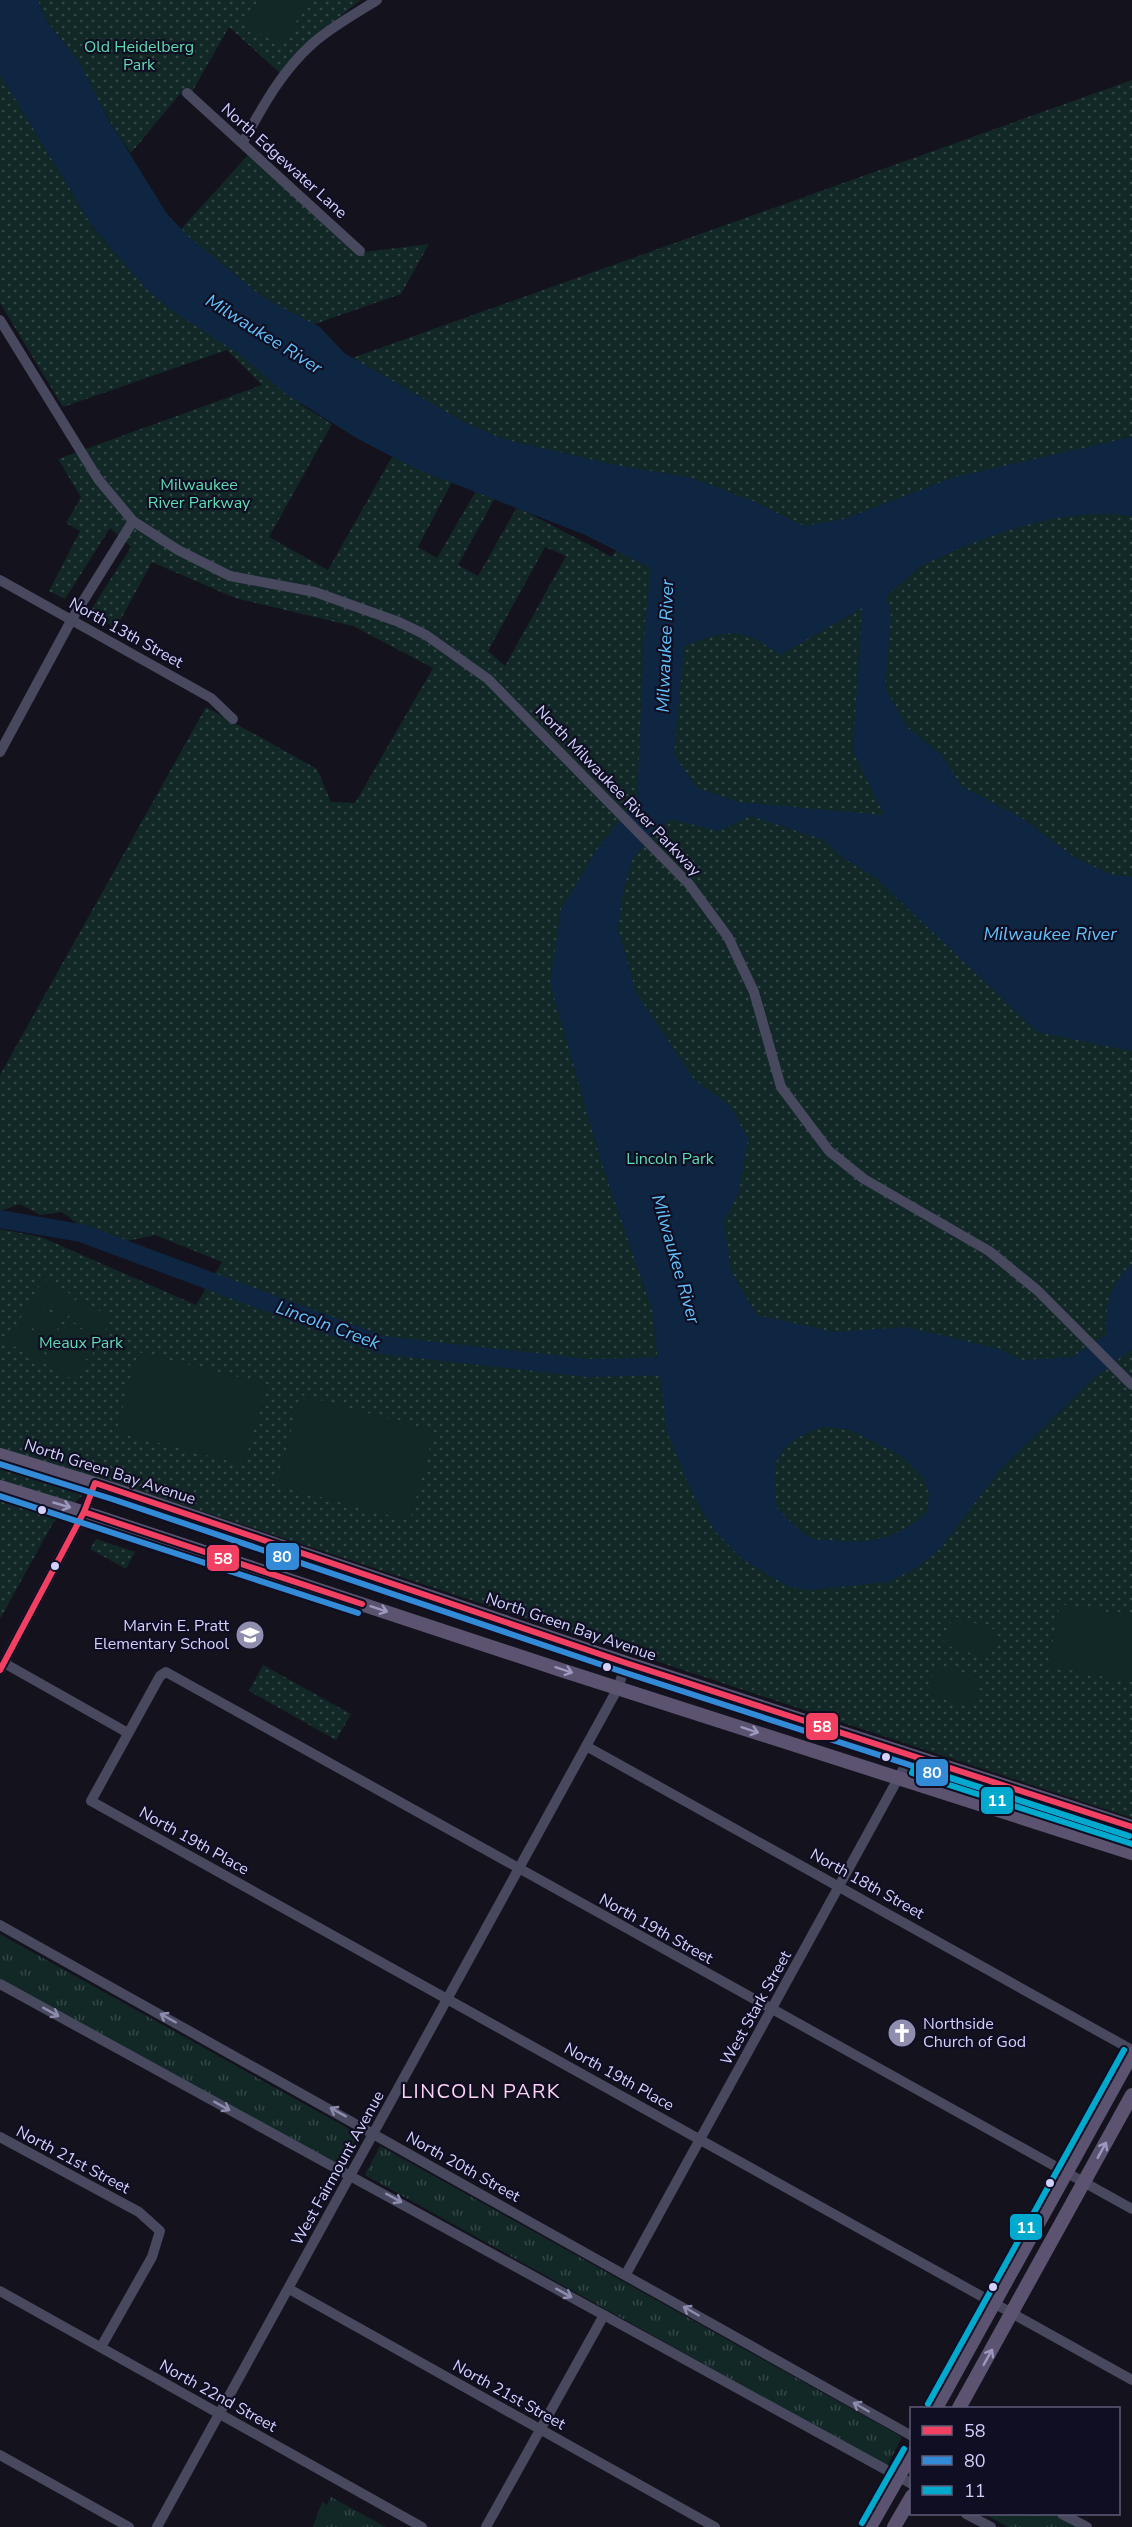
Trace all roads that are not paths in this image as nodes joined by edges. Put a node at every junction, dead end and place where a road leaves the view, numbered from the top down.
1 (377, 0) edge
2 (187, 93) dead end
3 (243, 142) junction
4 (360, 251) dead end
5 (0, 320) edge
6 (133, 521) junction
7 (0, 580) edge
8 (72, 620) junction
9 (233, 719) dead end
10 (0, 752) edge
11 (1132, 1385) edge
12 (0, 1455) edge
13 (94, 1483) junction
14 (0, 1487) edge
15 (84, 1512) junction
16 (627, 1664) junction
17 (2, 1667) edge
18 (618, 1688) junction
19 (128, 1733) junction
20 (586, 1746) junction
21 (911, 1755) junction
22 (899, 1778) junction
23 (1132, 1827) edge
24 (1132, 1853) edge
25 (519, 1869) junction
26 (840, 1886) junction
27 (0, 1925) edge
28 (0, 1984) edge
29 (448, 1998) junction
30 (771, 2010) junction
31 (1132, 2052) edge
32 (1132, 2095) edge
33 (374, 2134) junction
34 (0, 2137) edge
35 (700, 2139) junction
36 (1066, 2172) junction
37 (351, 2176) junction
38 (1084, 2182) junction
39 (1132, 2209) edge
40 (626, 2274) junction
41 (289, 2289) junction
42 (0, 2291) edge
43 (994, 2303) junction
44 (1012, 2313) junction
45 (604, 2314) junction
46 (102, 2347) junction
47 (1132, 2380) edge
48 (937, 2407) edge
49 (960, 2407) edge
50 (219, 2414) junction
51 (539, 2429) junction
52 (910, 2435) edge
53 (0, 2455) edge
54 (910, 2456) edge
55 (898, 2477) junction
56 (910, 2483) edge
57 (910, 2499) edge
58 (968, 2515) edge
59 (1064, 2515) edge
60 (129, 2527) edge
61 (157, 2527) edge
62 (422, 2527) edge
63 (486, 2527) edge
64 (715, 2527) edge
65 (870, 2527) edge
66 (894, 2527) edge
67 (991, 2527) edge
68 (1087, 2527) edge

1 - 3 street
2 - 3 street, North Edgewater Lane
3 - 4 street, North Edgewater Lane
5 - 6 street, North Milwaukee River Parkway
6 - 8 street
6 - 11 street, North Milwaukee River Parkway
7 - 8 street, North 13th Street
8 - 9 street, North 13th Street
8 - 10 street
12 - 13 main road, North Green Bay Avenue
13 - 15 street
13 - 16 main road, North Green Bay Avenue
14 -> 15 main road
15 - 17 street
15 -> 18 main road
16 - 18 street, West Fairmount Avenue
16 - 21 main road, North Green Bay Avenue
17 - 19 street
18 - 20 street, West Fairmount Avenue
18 -> 22 main road
19 - 25 street, North 19th Street
19 - 29 street, North 19th Place
20 - 25 street, West Fairmount Avenue
20 - 26 street, North 18th Street
21 - 22 street, West Stark Street
21 - 23 main road, North Green Bay Avenue
22 - 24 main road
22 - 26 street, West Stark Street
25 - 29 street, West Fairmount Avenue
25 - 30 street, North 19th Street
26 - 30 street, West Stark Street
26 - 31 street, North 18th Street
33 -> 27 street, North 20th Street
28 -> 37 street
29 - 33 street, West Fairmount Avenue
29 - 35 street, North 19th Place
30 - 35 street, West Stark Street
30 - 36 street, North 19th Street
31 - 36 main road
38 -> 32 main road
33 - 37 street, West Fairmount Avenue
33 - 40 street, North 20th Street
34 - 46 street, North 21st Street
35 - 40 street, West Stark Street
35 - 43 street, North 19th Place
36 - 38 street, North 19th Street
36 - 43 main road
37 - 41 street, West Fairmount Avenue
37 -> 45 street
38 - 39 street, North 19th Street
38 - 44 main road
52 -> 40 street, North 20th Street
41 - 50 street, West Fairmount Avenue
41 - 51 street, North 21st Street
42 - 46 street, North 22nd Street
43 - 44 street, North 19th Place
43 - 48 main road
44 - 47 street, North 19th Place
49 -> 44 main road
45 - 51 street
45 - 55 street
46 - 50 street, North 22nd Street
50 - 61 street, West Fairmount Avenue
50 - 62 street, North 22nd Street
51 - 63 street
51 - 64 street, North 21st Street
53 - 60 street
54 - 55 main road
55 - 56 street
55 - 65 main road
57 - 66 main road
58 - 67 street
59 - 68 street

